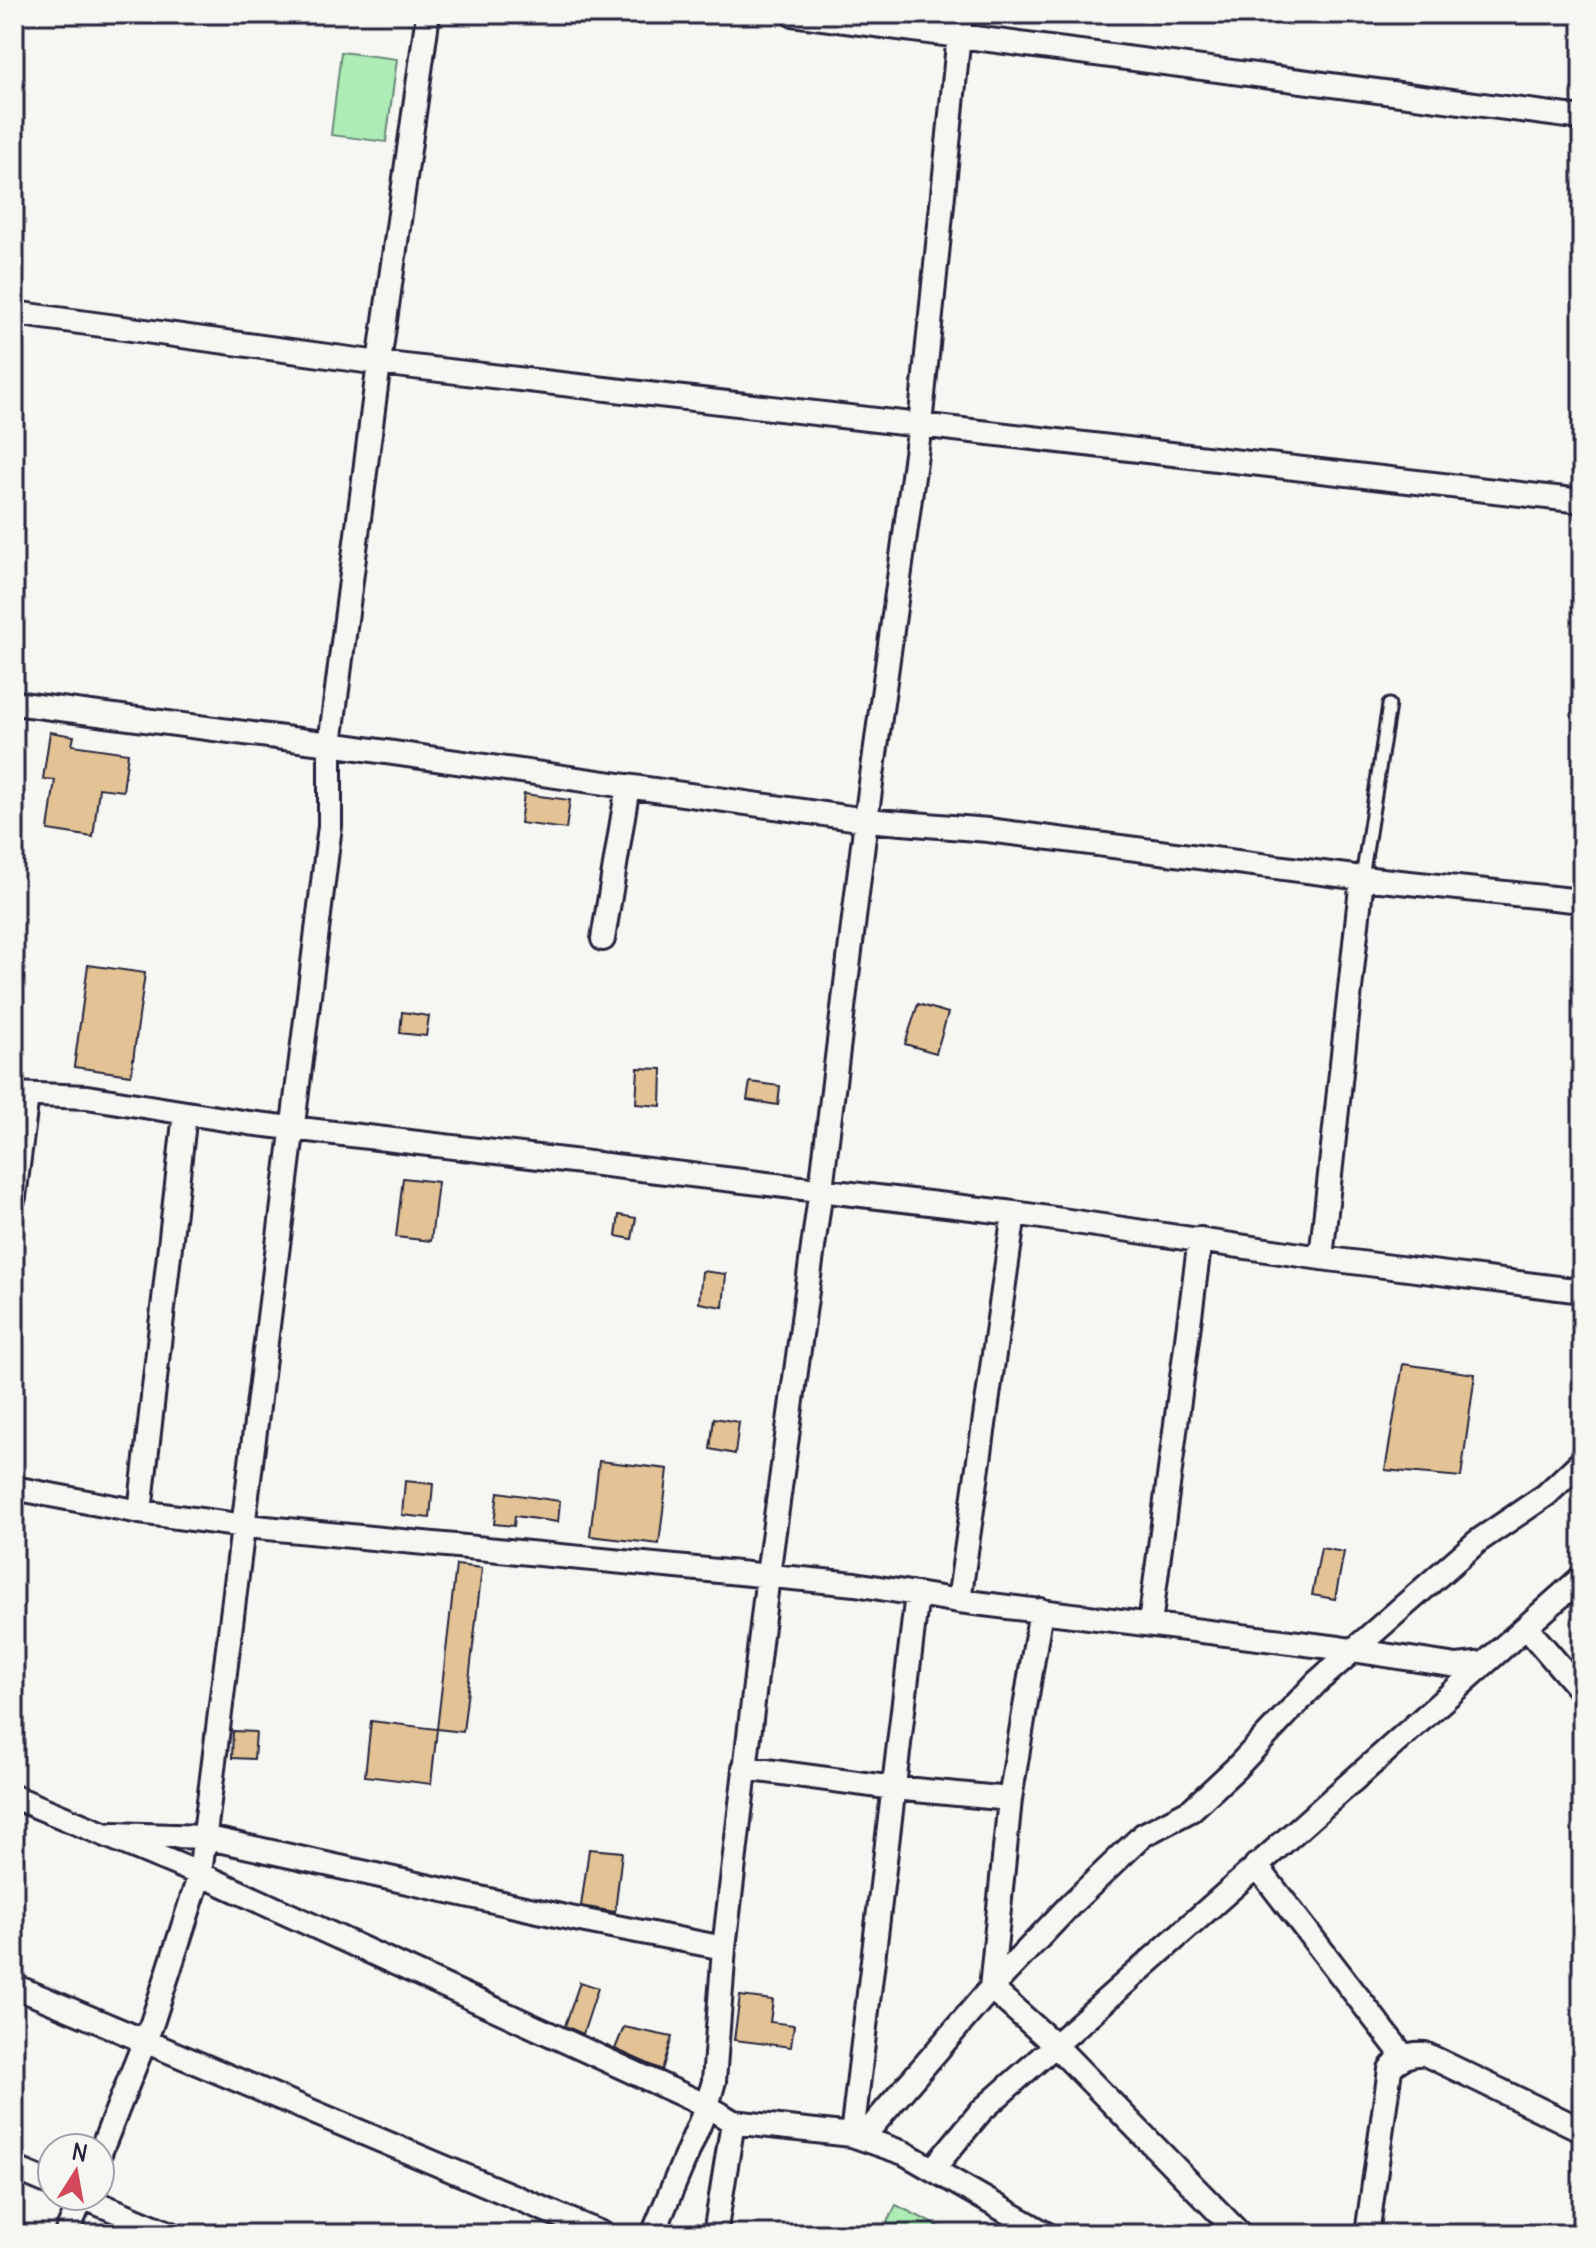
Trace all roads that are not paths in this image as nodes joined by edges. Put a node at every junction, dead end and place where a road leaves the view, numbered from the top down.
1 (428, 14) edge
2 (792, 14) edge
3 (960, 24) edge
4 (1582, 118) edge
5 (14, 313) edge
6 (379, 363) junction
7 (920, 425) junction
8 (1582, 501) edge
9 (14, 703) edge
10 (1389, 705) dead end
11 (330, 744) junction
12 (628, 786) junction
13 (866, 820) junction
14 (1362, 878) junction
15 (1582, 901) edge
16 (603, 939) dead end
17 (20, 1094) edge
18 (185, 1113) junction
19 (294, 1127) junction
20 (821, 1189) junction
21 (14, 1197) edge
22 (1014, 1213) junction
23 (1200, 1239) junction
24 (1321, 1258) junction
25 (1582, 1291) edge
26 (1582, 1461) edge
27 (14, 1488) edge
28 (140, 1512) junction
29 (245, 1526) junction
30 (768, 1575) junction
31 (1582, 1577) edge
32 (917, 1594) junction
33 (959, 1601) junction
34 (1041, 1610) junction
35 (1150, 1624) junction
36 (1526, 1627) junction
37 (1355, 1650) junction
38 (1485, 1663) junction
39 (1582, 1692) edge
40 (744, 1768) junction
41 (894, 1788) junction
42 (14, 1797) edge
43 (1010, 1799) junction
44 (103, 1834) junction
45 (204, 1837) junction
46 (1256, 1865) junction
47 (200, 1874) junction
48 (724, 1948) junction
49 (14, 1986) edge
50 (991, 1988) junction
51 (145, 2041) junction
52 (1054, 2044) junction
53 (1404, 2057) junction
54 (707, 2106) junction
55 (733, 2122) junction
56 (1582, 2130) edge
57 (108, 2132) edge
58 (857, 2137) junction
59 (14, 2168) edge
60 (933, 2169) junction
61 (36, 2177) edge
62 (116, 2211) edge
63 (75, 2212) edge
64 (66, 2234) edge
65 (171, 2234) edge
66 (603, 2234) edge
67 (653, 2234) edge
68 (715, 2234) edge
69 (1046, 2234) edge
70 (1240, 2234) edge
71 (1367, 2234) edge

1 - 6 street
2 - 3 street
3 - 4 street
3 - 7 street
5 - 6 street
6 - 7 street
6 - 11 street
7 - 8 street
7 - 13 street
9 - 11 street
10 - 14 lane
11 - 12 street
11 - 19 street
12 - 13 street
12 - 16 street
13 - 14 street
13 - 20 street
14 - 15 street
14 - 24 street
17 - 18 street
17 - 21 street
18 - 19 street
18 - 28 street
19 - 20 street
19 - 29 street
20 - 22 street
20 - 30 street
22 - 23 street
22 - 33 street
23 - 24 street
23 - 35 street
24 - 25 street
26 - 37 street
27 - 28 street
28 - 29 street
29 - 30 street
29 - 45 street
30 - 32 street
30 - 40 street
31 - 36 street
32 - 33 street
32 - 41 street
33 - 34 street
34 - 35 street
34 - 43 street
35 - 37 street
36 - 38 street
36 - 39 street
37 - 38 street
37 - 50 street
38 - 46 street
40 - 41 street
40 - 48 street
41 - 43 street
41 - 58 street
42 - 44 street
43 - 50 street
44 - 45 street
44 - 47 street
45 - 47 street
45 - 48 street
46 - 52 street
46 - 53 street
47 - 51 street
47 - 54 street
48 - 54 street
49 - 51 street
50 - 52 street
50 - 58 street
51 - 57 street
51 - 66 street
52 - 60 street
52 - 70 street
53 - 56 street
53 - 71 street
54 - 55 street
54 - 67 street
55 - 58 street
55 - 68 street
58 - 60 street
59 - 61 street
60 - 69 street
62 - 65 street
63 - 64 street

